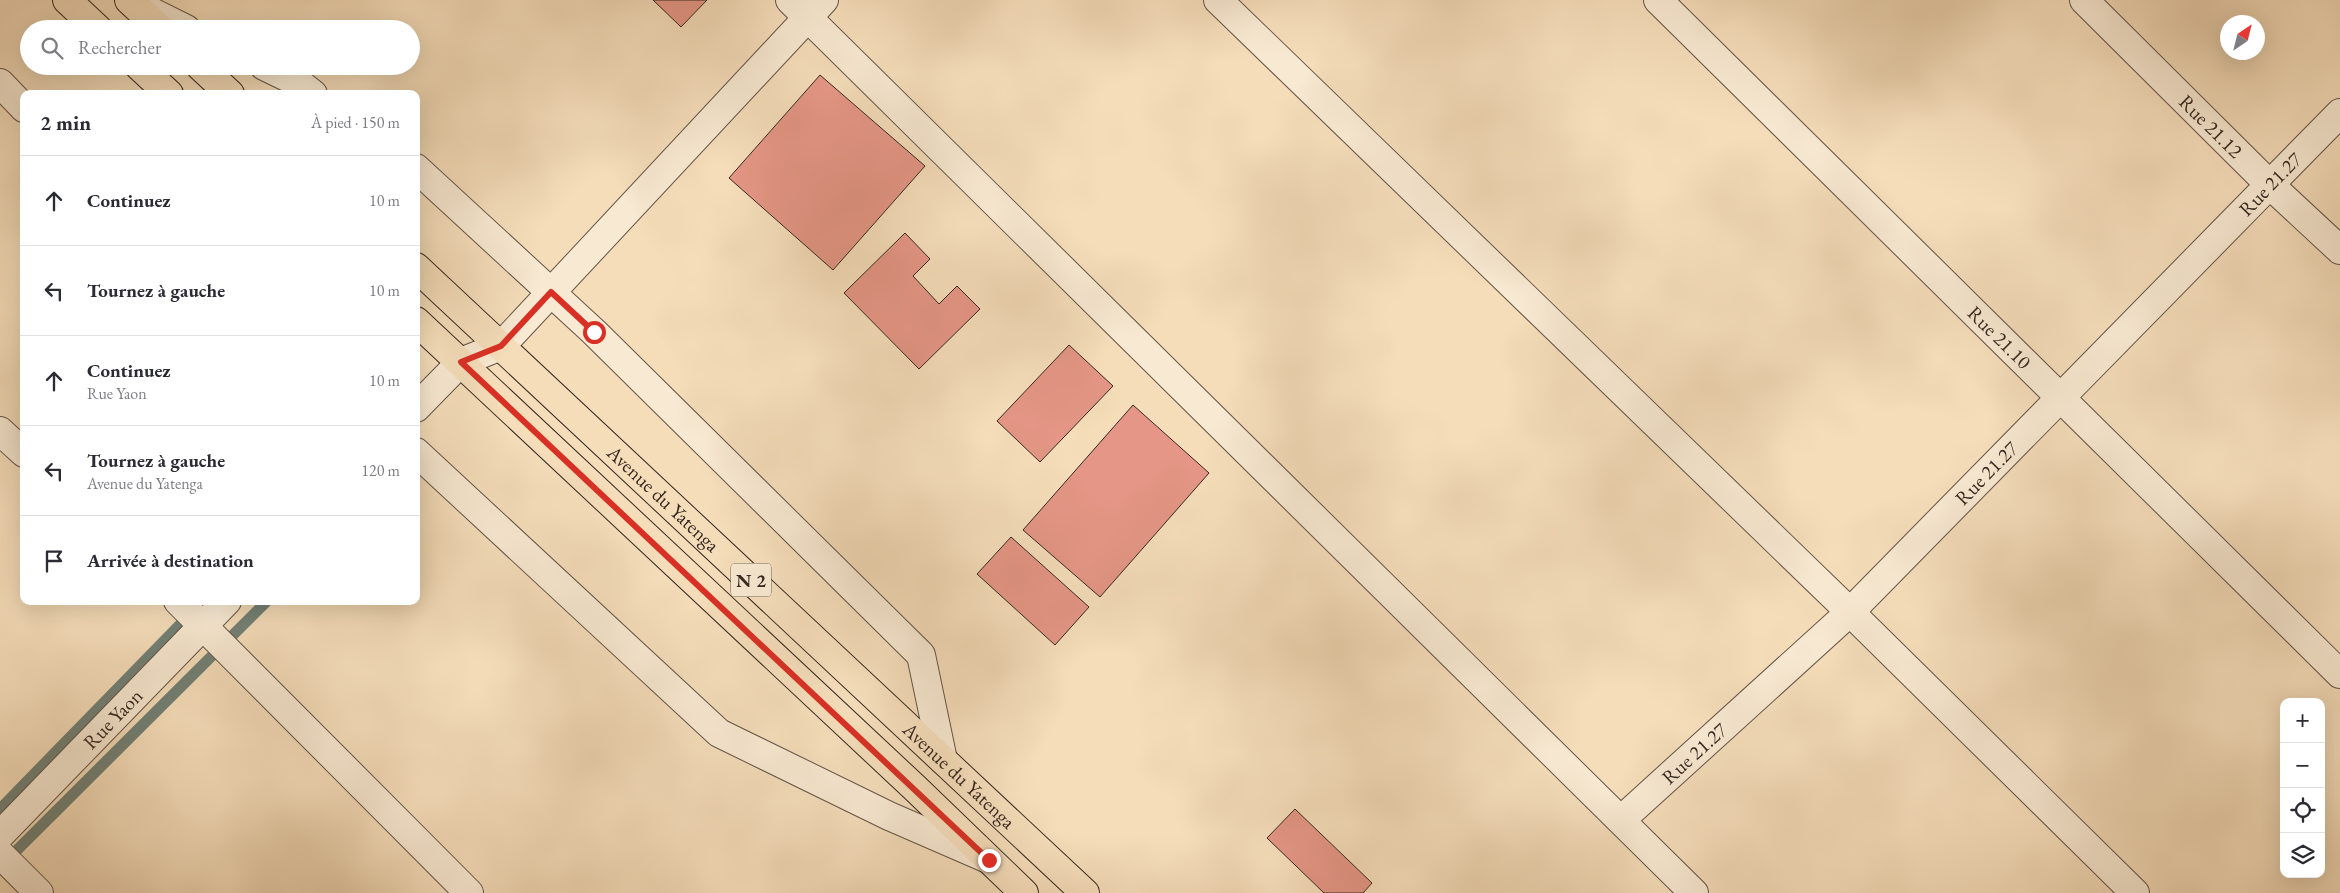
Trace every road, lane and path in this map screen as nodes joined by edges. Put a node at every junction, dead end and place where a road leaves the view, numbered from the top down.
1 (67, 0) edge
2 (1218, 0) edge
3 (1658, 0) edge
4 (2084, 0) edge
5 (129, 1) edge
6 (807, 6) edge
7 (88, 20) edge
8 (150, 20) edge
9 (168, 20) edge
10 (149, 75) edge
11 (210, 75) edge
12 (283, 75) edge
13 (0, 83) edge
14 (165, 90) edge
15 (226, 90) edge
16 (308, 90) edge
17 (20, 104) edge
18 (2340, 113) edge
19 (420, 172) edge
20 (2269, 184) junction
21 (2340, 250) edge
22 (420, 271) edge
23 (551, 292) junction
24 (420, 325) edge
25 (501, 346) junction
26 (461, 362) junction
27 (2061, 398) junction
28 (420, 404) edge
29 (0, 431) edge
30 (20, 449) edge
31 (420, 456) edge
32 (182, 605) edge
33 (223, 605) edge
34 (1850, 612) junction
35 (203, 626) junction
36 (2340, 674) edge
37 (943, 760) junction
38 (1620, 820) junction
39 (0, 835) edge
40 (0, 854) edge
41 (989, 860) junction
42 (39, 893) edge
43 (469, 893) edge
44 (1024, 893) edge
45 (1085, 893) edge
46 (1694, 893) edge
47 (2135, 893) edge

1 - 7 main road
2 - 34 street
3 - 27 street, Rue 21.10
4 - 20 street, Rue 21.12
5 - 8 main road
5 - 9 street
6 - 23 street
6 - 38 street
10 - 14 main road
11 - 15 main road
12 - 16 street
13 - 17 street
18 - 20 street, Rue 21.27
19 - 23 street
20 - 21 street, Rue 21.12
20 - 27 street, Rue 21.27
22 - 25 main road, Avenue du Yatenga / N 2
23 - 25 street
23 - 37 street
24 - 26 main road, Avenue du Yatenga / N 2
25 - 26 street
25 - 37 main road, Avenue du Yatenga / N 2
26 - 28 street
26 - 41 main road, Avenue du Yatenga / N 2
27 - 34 street, Rue 21.27
27 - 36 street, Rue 21.10
29 - 30 street
31 - 41 street
32 - 35 street
33 - 35 street, Rue Yaon
34 - 38 street, Rue 21.27
34 - 47 street
35 - 39 street, Rue Yaon
35 - 43 street
37 - 45 main road, Avenue du Yatenga / N 2
38 - 46 street
40 - 42 street
41 - 44 main road, Avenue du Yatenga / N 2

